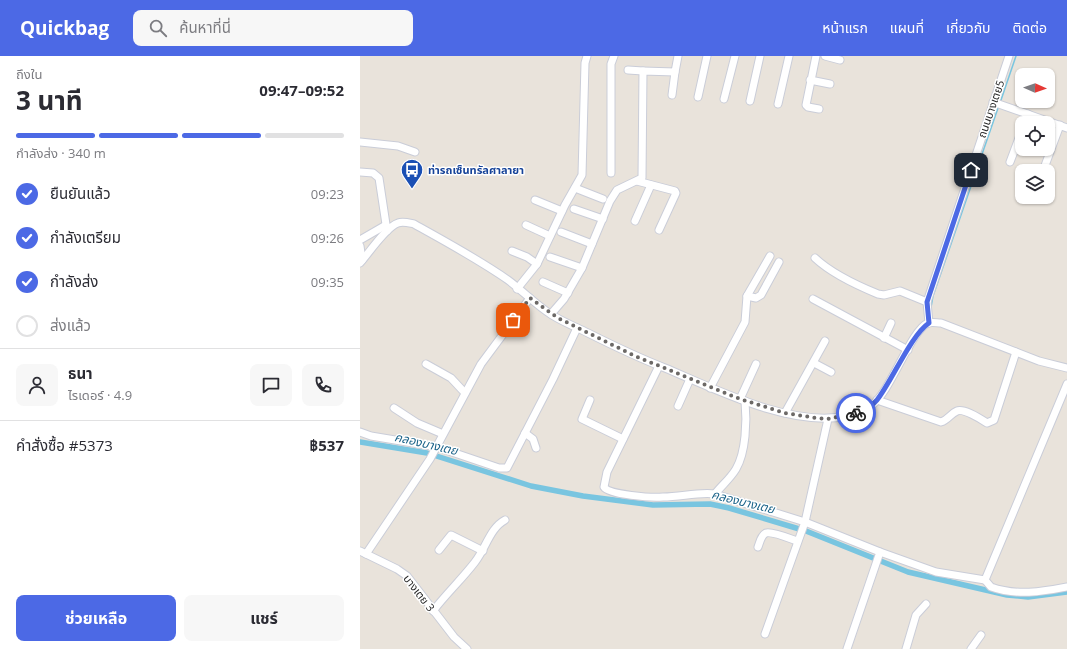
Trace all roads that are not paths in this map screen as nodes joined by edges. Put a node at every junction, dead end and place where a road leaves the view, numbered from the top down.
1 (587, 56) edge
2 (614, 56) edge
3 (678, 56) edge
4 (707, 56) edge
5 (735, 56) edge
6 (760, 56) edge
7 (789, 56) edge
8 (816, 56) edge
9 (824, 56) edge
10 (1009, 56) edge
11 (840, 60) dead end
12 (628, 70) dead end
13 (643, 71) junction
14 (675, 72) junction
15 (810, 80) junction
16 (830, 84) dead end
17 (672, 95) dead end
18 (698, 97) dead end
19 (724, 99) dead end
20 (750, 101) dead end
21 (993, 102) junction
22 (778, 104) dead end
23 (819, 109) dead end
24 (1028, 114) joint
25 (1063, 127) edge
26 (360, 142) edge
27 (1015, 149) edge
28 (415, 152) dead end
29 (1010, 162) dead end
30 (1046, 164) edge
31 (360, 172) edge
32 (611, 173) dead end
33 (637, 182) junction
34 (651, 185) junction
35 (575, 188) junction
36 (603, 199) dead end
37 (535, 200) dead end
38 (574, 209) dead end
39 (562, 211) junction
40 (603, 219) junction
41 (635, 221) dead end
42 (526, 225) dead end
43 (386, 228) junction
44 (659, 230) dead end
45 (561, 232) dead end
46 (550, 236) junction
47 (360, 240) edge
48 (592, 244) junction
49 (360, 246) edge
50 (512, 251) dead end
51 (770, 256) dead end
52 (550, 257) dead end
53 (815, 258) dead end
54 (361, 262) edge
55 (780, 262) dead end
56 (537, 264) junction
57 (582, 268) junction
58 (543, 282) dead end
59 (517, 289) junction
60 (568, 293) junction
61 (747, 296) junction
62 (530, 298) junction
63 (813, 299) dead end
64 (927, 302) junction
65 (551, 314) junction
66 (891, 323) dead end
67 (929, 323) junction
68 (577, 328) junction
69 (884, 338) junction
70 (825, 341) dead end
71 (908, 350) junction
72 (1016, 352) junction
73 (814, 363) junction
74 (426, 364) dead end
75 (756, 364) dead end
76 (659, 366) junction
77 (1067, 368) edge
78 (830, 372) dead end
79 (690, 379) junction
80 (1067, 384) edge
81 (710, 388) junction
82 (465, 393) junction
83 (590, 400) dead end
84 (743, 400) junction
85 (877, 400) junction
86 (678, 406) dead end
87 (394, 408) dead end
88 (785, 413) junction
89 (828, 419) junction
90 (360, 432) edge
91 (525, 433) junction
92 (443, 434) junction
93 (623, 439) junction
94 (436, 448) junction
95 (536, 448) dead end
96 (715, 494) junction
97 (505, 520) dead end
98 (803, 527) junction
99 (797, 541) junction
100 (758, 547) dead end
101 (439, 550) dead end
102 (483, 551) junction
103 (363, 552) edge
104 (880, 554) junction
105 (985, 580) junction
106 (1067, 587) edge
107 (926, 604) dead end
108 (433, 611) junction
109 (765, 634) dead end
110 (981, 635) dead end
111 (467, 649) edge
112 (847, 649) edge
113 (906, 649) edge
114 (971, 649) edge

1 - 35 street
2 - 32 street
3 - 14 street
4 - 18 street
5 - 19 street
6 - 20 street
7 - 22 street
8 - 15 street
9 - 11 street
10 - 21 street, ถนนบางเตย5
12 - 13 street
13 - 14 street
13 - 33 street
14 - 17 street
15 - 16 street
15 - 23 street
21 - 24 street
21 - 64 street, ถนนบางเตย5
24 - 25 street
25 - 30 street
26 - 28 street
27 - 29 street
31 - 43 street
33 - 34 street
33 - 40 street
34 - 41 street
34 - 44 street
35 - 36 street
35 - 39 street
37 - 39 street
38 - 40 street
39 - 46 street
40 - 48 street
42 - 46 street
43 - 47 street
43 - 54 street
43 - 59 street
45 - 48 street
46 - 56 street
48 - 57 street
49 - 54 street
50 - 56 street
51 - 61 street
52 - 57 street
53 - 64 street
55 - 61 street
56 - 59 street
57 - 60 street
58 - 60 street
59 - 62 street
60 - 65 street
61 - 81 street
62 - 65 street
62 - 82 street
63 - 69 street
64 - 67 street, ถนนบางเตย5
65 - 68 street
66 - 69 street
67 - 71 street
67 - 72 street
68 - 76 street
68 - 91 street
69 - 71 street
70 - 73 street
71 - 85 street
72 - 77 street
72 - 85 street
73 - 78 street
73 - 88 street
74 - 82 street
75 - 84 street
76 - 79 street
76 - 93 street
79 - 81 street
79 - 86 street
80 - 105 street
81 - 84 street
82 - 92 street
83 - 93 street
84 - 88 street
84 - 96 street
85 - 89 street
87 - 92 street
88 - 89 street
89 - 98 street
90 - 94 street
91 - 94 street
91 - 95 street
92 - 94 street
93 - 96 street
94 - 103 street
96 - 98 street
97 - 102 street
98 - 99 street
98 - 104 street
99 - 100 street
99 - 109 street
101 - 102 street
102 - 108 street
103 - 108 street, บางเตย 3
104 - 105 street
104 - 112 street
105 - 106 street
107 - 113 street
108 - 111 street, บางเตย 3
110 - 114 street

